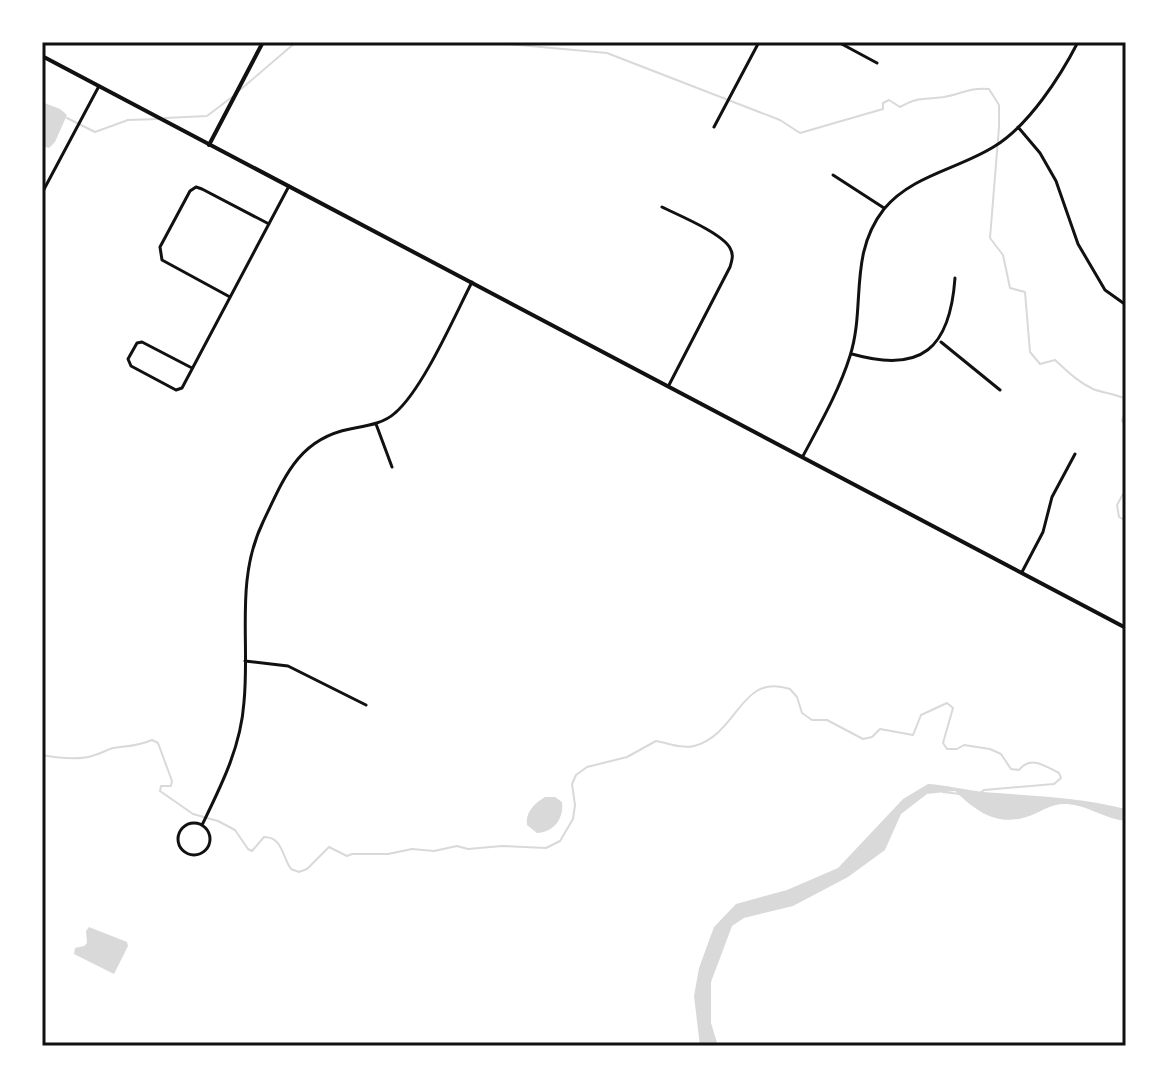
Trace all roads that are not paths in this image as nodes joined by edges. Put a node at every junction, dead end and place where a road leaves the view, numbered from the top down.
1 (263, 42) edge
2 (759, 42) edge
3 (838, 42) edge
4 (1078, 42) edge
5 (42, 56) edge
6 (877, 63) dead end
7 (99, 86) junction
8 (1017, 126) junction
9 (714, 127) dead end
10 (209, 145) junction
11 (833, 175) dead end
12 (289, 186) junction
13 (42, 193) edge
14 (662, 207) dead end
15 (885, 209) junction
16 (269, 224) junction
17 (955, 278) dead end
18 (472, 282) junction
19 (230, 297) junction
20 (1126, 305) edge
21 (940, 341) junction
22 (851, 354) junction
23 (192, 368) junction
24 (669, 385) junction
25 (1000, 390) dead end
26 (376, 424) junction
27 (1075, 454) dead end
28 (803, 456) junction
29 (392, 467) dead end
30 (1022, 572) junction
31 (1126, 628) edge
32 (245, 661) junction
33 (366, 705) dead end
34 (203, 823) junction

1 - 10 main road
2 - 9 street
3 - 6 street
4 - 8 street
5 - 7 main road
7 - 10 main road
7 - 13 street
8 - 15 street
8 - 20 street
10 - 12 main road
11 - 15 street
12 - 16 street
12 - 18 main road
14 - 24 street
15 - 22 street
16 - 19 street
16 - 19 street
17 - 21 street
18 - 24 main road
18 - 26 street
19 - 23 street
21 - 22 street
21 - 25 street
22 - 28 street
23 - 23 street
24 - 28 main road
26 - 29 street
26 - 32 street
27 - 30 street
28 - 30 main road
30 - 31 main road
32 - 33 street
32 - 34 street
34 - 34 street

